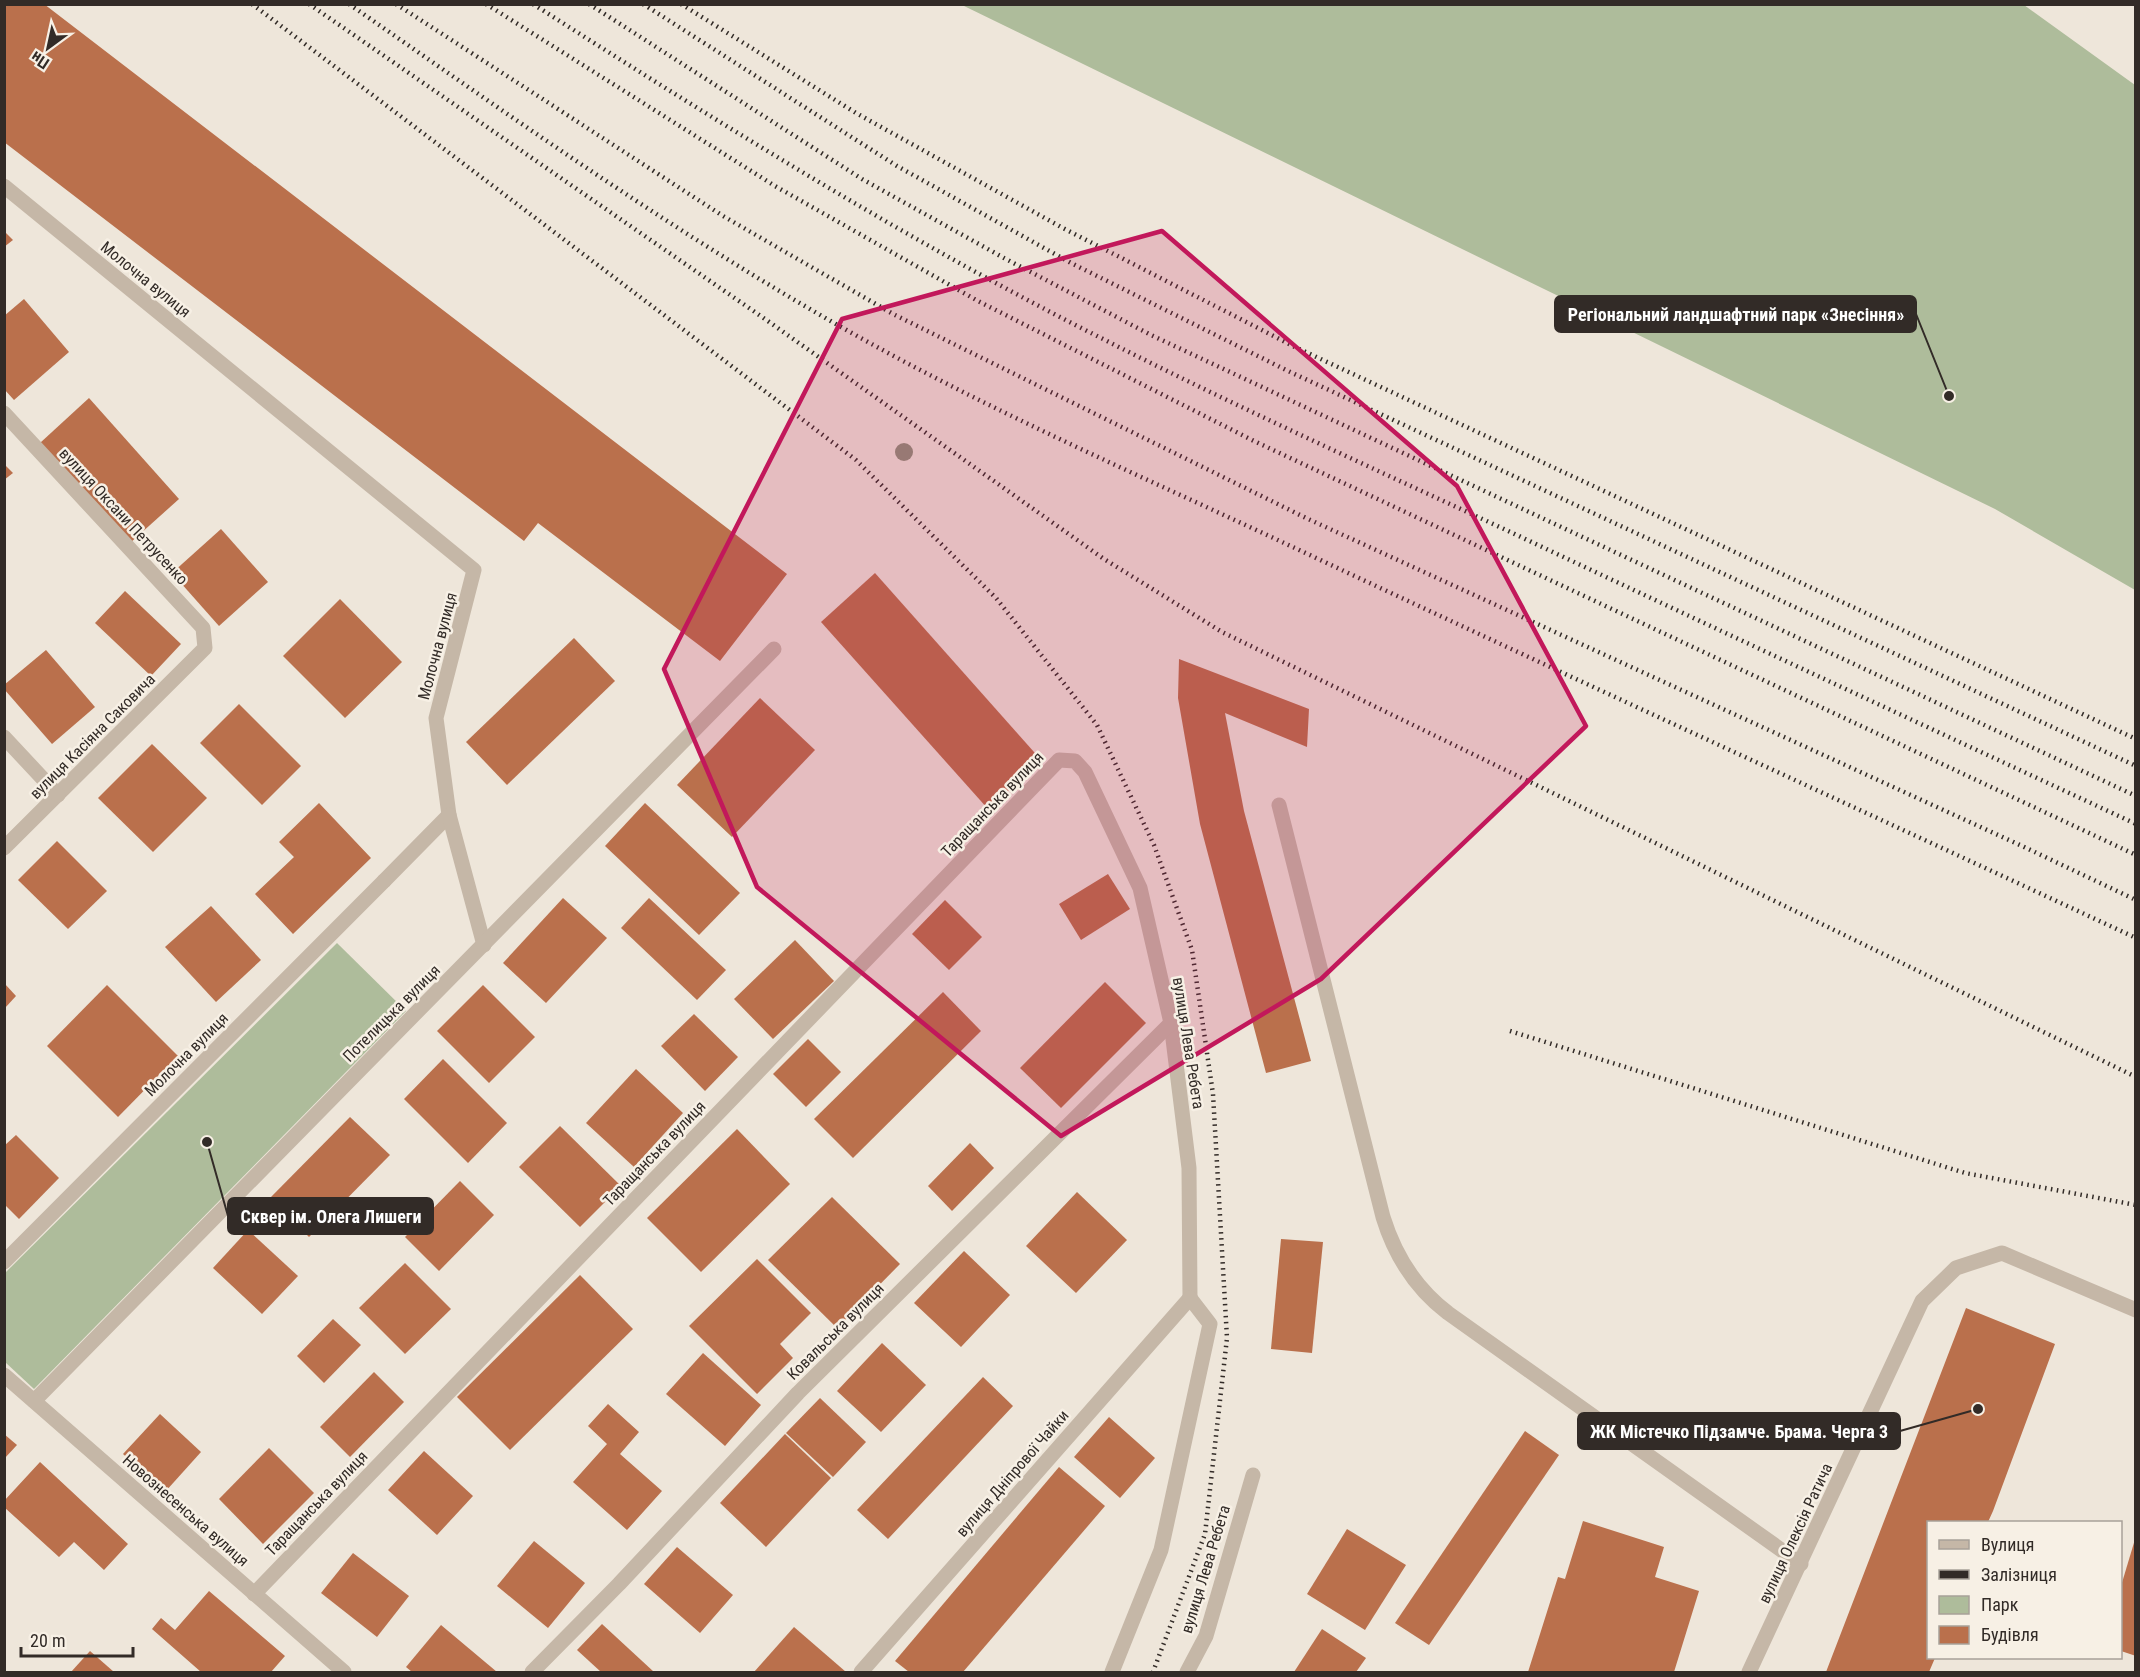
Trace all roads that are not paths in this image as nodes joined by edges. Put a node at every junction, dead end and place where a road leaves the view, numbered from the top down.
1 (4, 186) edge
2 (4, 413) edge
3 (205, 648) joint
4 (774, 650) dead end
5 (4, 737) edge
6 (1085, 772) joint
7 (58, 795) junction
8 (1279, 805) dead end
9 (449, 815) junction
10 (4, 848) edge
11 (484, 945) junction
12 (1171, 1023) junction
13 (4, 1262) edge
14 (1190, 1298) junction
15 (2136, 1310) edge
16 (4, 1375) edge
17 (34, 1401) junction
18 (1253, 1475) dead end
19 (1800, 1564) junction
20 (254, 1594) junction
21 (344, 1672) edge
22 (532, 1672) edge
23 (861, 1672) edge
24 (1112, 1672) edge
25 (1187, 1672) edge
26 (1749, 1672) edge

1 - 9 street, Молочна вулиця
2 - 3 street, вулиця Оксани Петрусенко
3 - 7 street, вулиця Касіяна Саковича
4 - 11 street, Потелицька вулиця
5 - 7 street
6 - 12 street, вулиця Лева Ребета
6 - 20 street, Таращанська вулиця
7 - 10 street, вулиця Касіяна Саковича
8 - 19 street
9 - 11 street
9 - 13 street, Молочна вулиця
11 - 17 street, Потелицька вулиця
12 - 14 street, вулиця Лева Ребета
12 - 22 street, Ковальська вулиця
14 - 23 street, вулиця Дніпрової Чайки
14 - 24 street
15 - 19 street, вулиця Олексія Ратича
16 - 17 street, Новознесенська вулиця
17 - 20 street, Новознесенська вулиця
18 - 25 street, вулиця Лева Ребета
19 - 26 street, вулиця Олексія Ратича
20 - 21 street, Новознесенська вулиця

